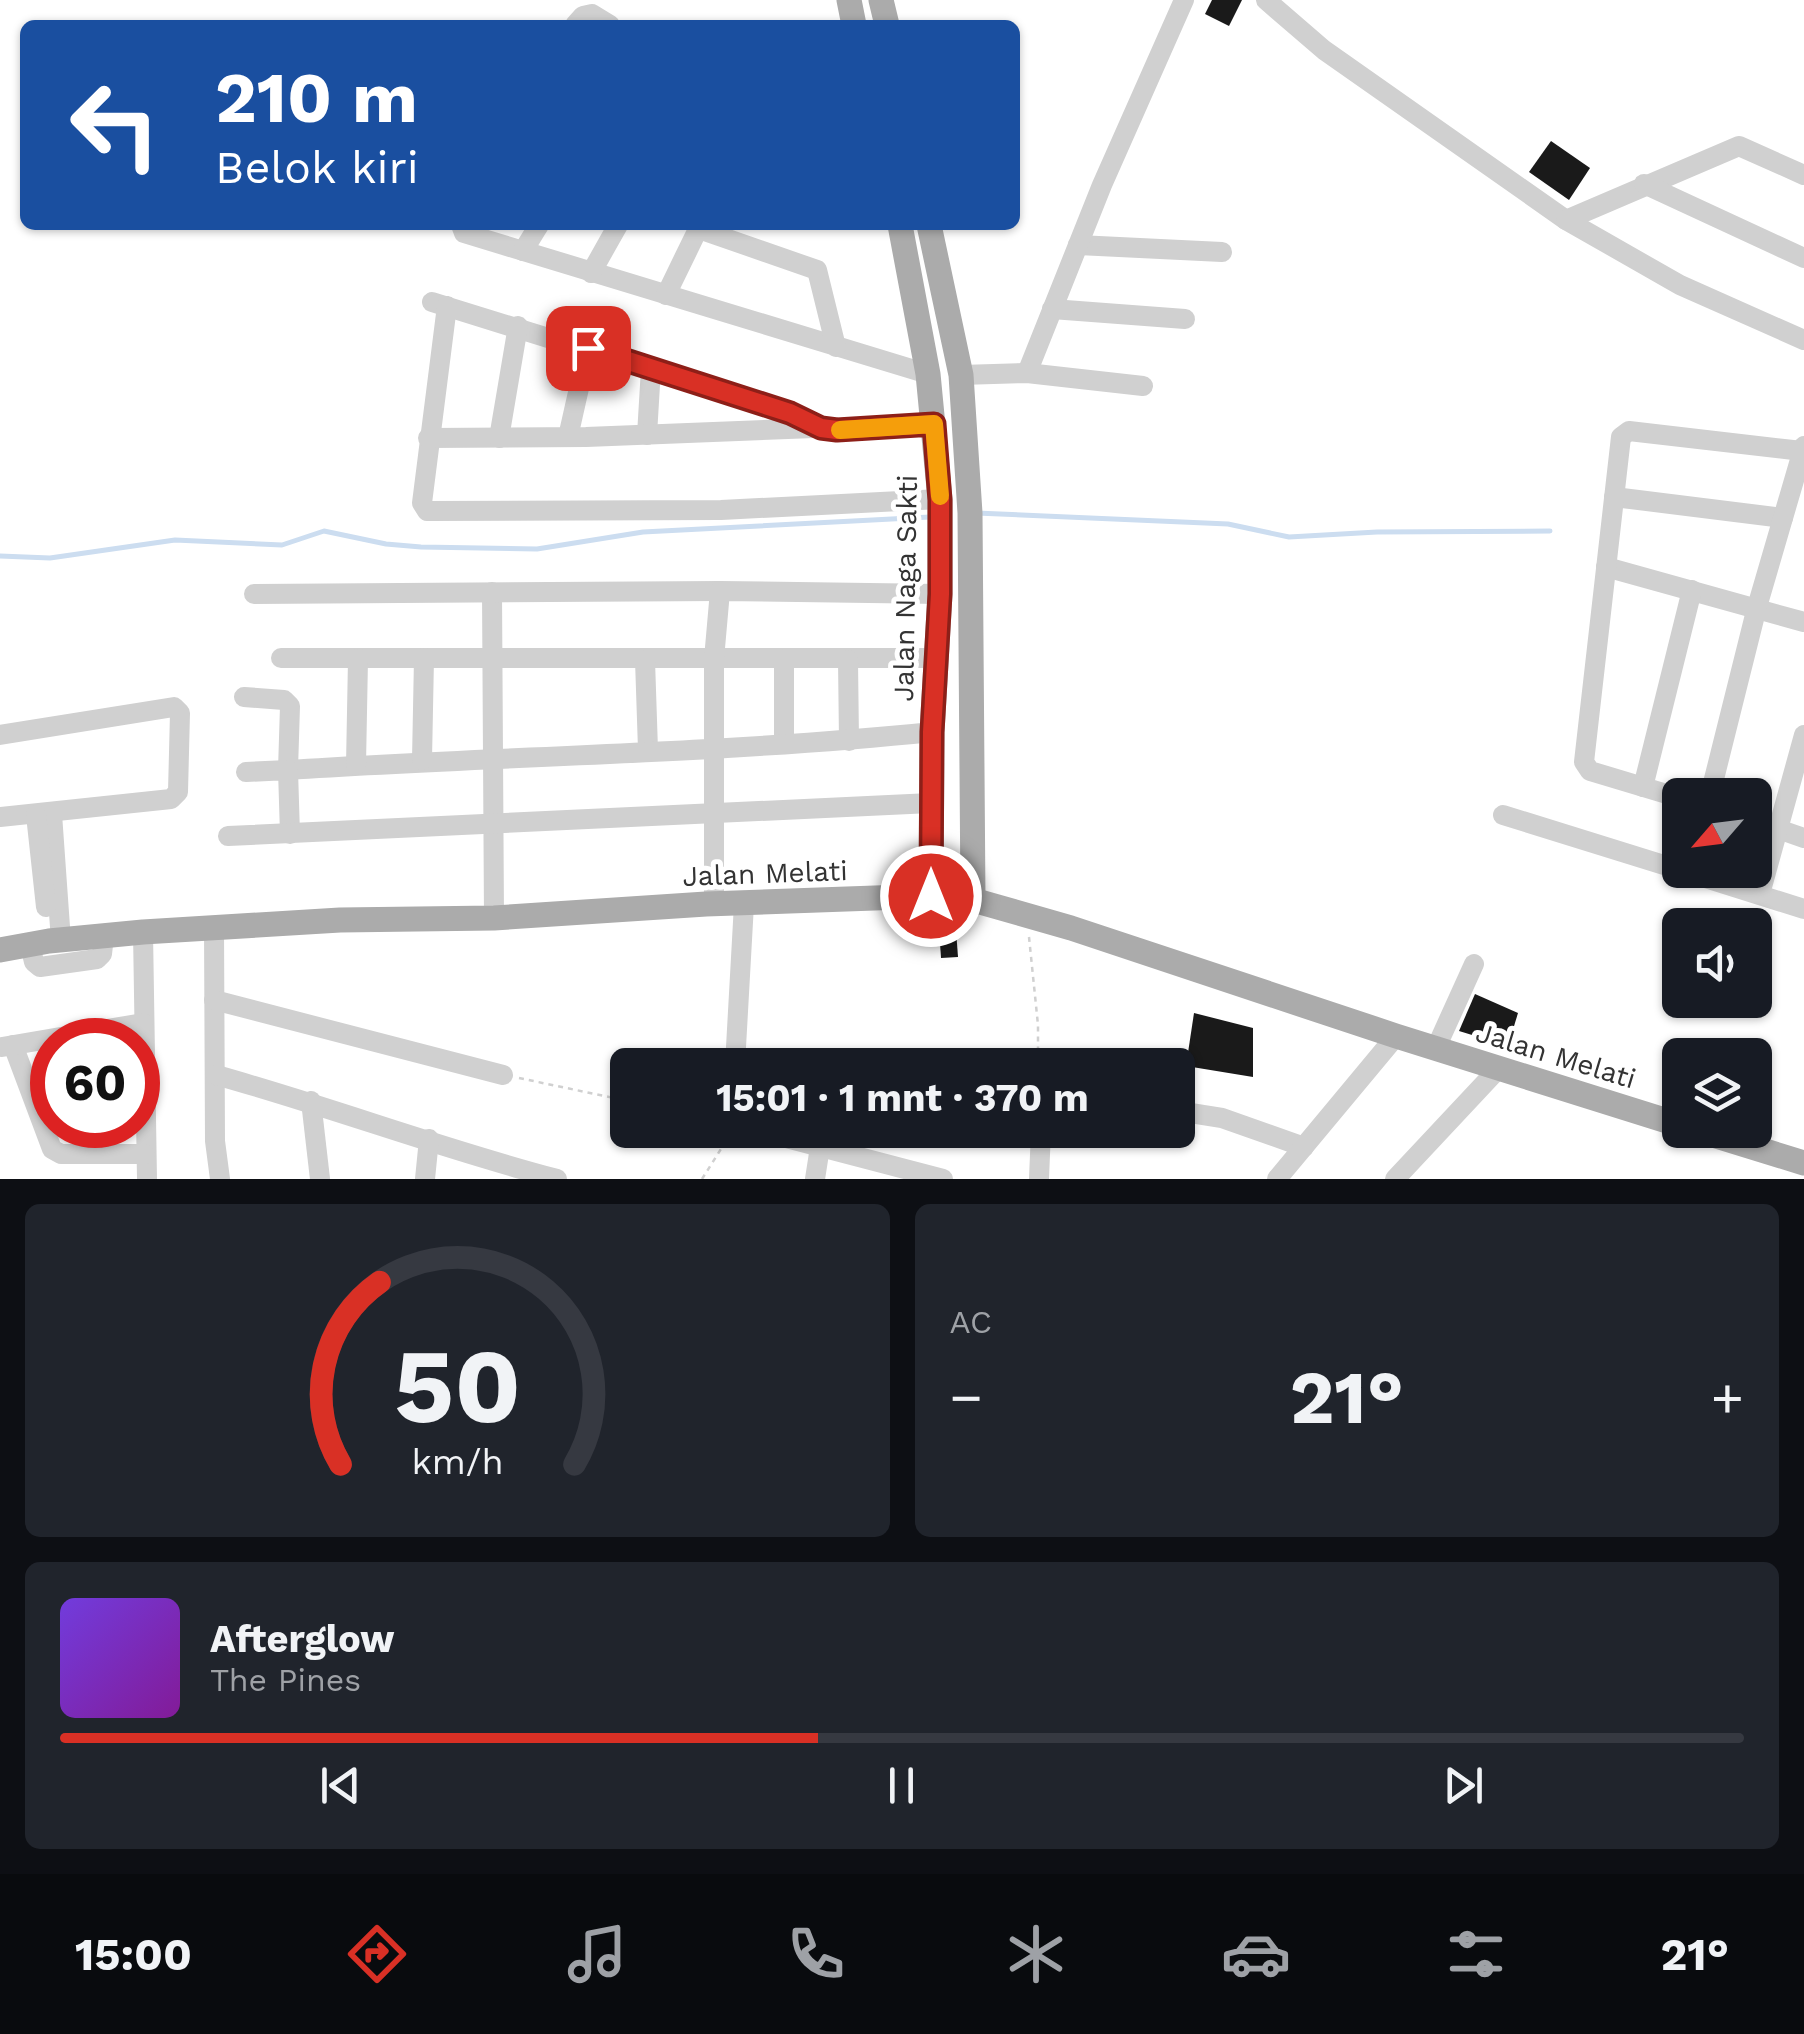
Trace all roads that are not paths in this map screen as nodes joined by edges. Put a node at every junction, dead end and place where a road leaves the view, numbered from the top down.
1 (1184, 0) edge
2 (1266, 0) edge
3 (579, 20) edge
4 (602, 20) edge
5 (1804, 175) edge
6 (1644, 184) junction
7 (1566, 220) junction
8 (463, 230) edge
9 (536, 230) edge
10 (615, 230) edge
11 (698, 230) edge
12 (708, 230) edge
13 (901, 230) edge
14 (930, 230) edge
15 (1078, 245) junction
16 (523, 252) junction
17 (1222, 252) dead end
18 (1804, 258) edge
19 (591, 272) junction
20 (666, 295) junction
21 (1052, 309) junction
22 (1185, 319) dead end
23 (518, 326) junction
24 (1804, 340) edge
25 (836, 347) junction
26 (588, 348) junction
27 (651, 368) junction
28 (928, 374) junction
29 (1027, 374) junction
30 (961, 375) junction
31 (1143, 386) dead end
32 (934, 424) junction
33 (821, 428) junction
34 (646, 435) junction
35 (568, 437) junction
36 (428, 438) junction
37 (498, 438) junction
38 (1803, 449) edge
39 (1614, 497) junction
40 (940, 500) junction
41 (1783, 518) junction
42 (1606, 566) junction
43 (1692, 590) junction
44 (720, 591) junction
45 (492, 592) junction
46 (254, 594) dead end
47 (940, 594) junction
48 (1757, 607) junction
49 (1804, 622) edge
50 (493, 656) junction
51 (282, 658) dead end
52 (424, 658) junction
53 (714, 658) junction
54 (936, 658) junction
55 (784, 659) junction
56 (358, 660) junction
57 (645, 660) junction
58 (848, 660) junction
59 (244, 697) dead end
60 (932, 732) junction
61 (0, 735) edge
62 (1804, 735) edge
63 (850, 741) junction
64 (784, 744) junction
65 (713, 747) junction
66 (648, 750) junction
67 (494, 759) junction
68 (422, 760) junction
69 (356, 764) junction
70 (288, 770) junction
71 (246, 772) dead end
72 (1714, 778) edge
73 (1642, 787) junction
74 (1662, 793) edge
75 (931, 803) junction
76 (715, 813) junction
77 (44, 814) junction
78 (1502, 815) dead end
79 (0, 817) edge
80 (492, 822) junction
81 (1772, 826) edge
82 (1778, 828) junction
83 (290, 834) junction
84 (228, 836) dead end
85 (1804, 838) edge
86 (1662, 864) edge
87 (1740, 888) edge
88 (1760, 894) junction
89 (931, 896) junction
90 (973, 900) junction
91 (714, 904) junction
92 (744, 904) junction
93 (1804, 909) edge
94 (494, 918) junction
95 (214, 927) junction
96 (143, 932) junction
97 (104, 936) junction
98 (47, 942) junction
99 (0, 950) edge
100 (1474, 964) dead end
101 (214, 1000) junction
102 (144, 1018) edge
103 (1396, 1036) junction
104 (7, 1047) edge
105 (736, 1048) edge
106 (1436, 1048) junction
107 (1499, 1068) junction
108 (216, 1075) junction
109 (503, 1075) road end
110 (311, 1102) junction
111 (1195, 1114) edge
112 (1662, 1118) edge
113 (429, 1140) junction
114 (1304, 1147) junction
115 (145, 1148) edge
116 (820, 1148) edge
117 (827, 1148) edge
118 (1040, 1148) edge
119 (1755, 1148) edge
120 (145, 1154) junction
121 (470, 1156) junction
122 (1804, 1163) edge
123 (147, 1179) edge
124 (220, 1179) edge
125 (320, 1179) edge
126 (425, 1179) edge
127 (471, 1179) edge
128 (557, 1179) edge
129 (816, 1179) edge
130 (943, 1179) edge
131 (1039, 1179) edge
132 (1278, 1179) edge
133 (1395, 1179) edge

1 - 15 street
2 - 7 street
3 - 4 street
5 - 6 street
6 - 7 street
6 - 18 street
7 - 24 street
8 - 16 street
9 - 16 street
10 - 19 street
11 - 20 street
12 - 25 street
13 - 28 main road, Jalan Naga Sakti
14 - 30 main road
15 - 17 street
15 - 21 street
16 - 19 street
19 - 20 street
20 - 25 street
21 - 22 street
21 - 29 street
23 - 26 street
23 - 36 street
23 - 37 street
25 - 28 street
26 - 27 street
26 - 35 street
27 - 33 street
27 - 34 street
28 - 32 main road, Jalan Naga Sakti
29 - 30 street
29 - 31 street
30 - 90 main road
32 - 33 street
32 - 40 main road, Jalan Naga Sakti
33 - 34 street
34 - 35 street
35 - 37 street
36 - 37 street
36 - 40 street
38 - 39 street
38 - 41 street
39 - 41 street
39 - 42 street
40 - 47 main road, Jalan Naga Sakti
41 - 48 street
42 - 43 street
42 - 73 street
43 - 48 street
43 - 73 street
44 - 45 street
44 - 47 street
44 - 53 street
45 - 46 street
45 - 50 street
47 - 54 main road, Jalan Naga Sakti
48 - 49 street
48 - 72 street
50 - 52 street
50 - 57 street
50 - 67 street
51 - 56 street
52 - 56 street
52 - 68 street
53 - 55 street
53 - 57 street
53 - 65 street
54 - 58 street
54 - 60 main road, Jalan Naga Sakti
55 - 58 street
55 - 64 street
56 - 69 street
57 - 66 street
58 - 63 street
59 - 70 street
60 - 63 street
60 - 75 main road, Jalan Naga Sakti
61 - 77 street
62 - 82 street
63 - 64 street
64 - 65 street
65 - 66 street
65 - 76 street
66 - 67 street
67 - 68 street
67 - 80 street
68 - 69 street
69 - 70 street
70 - 71 street
70 - 83 street
73 - 74 street
75 - 76 street
75 - 89 main road, Jalan Naga Sakti
76 - 80 street
76 - 91 street
77 - 79 street
77 - 98 street
78 - 86 street
80 - 83 street
80 - 94 street
81 - 82 street
82 - 85 street
82 - 88 street
83 - 84 street
87 - 88 street
88 - 93 street
89 - 90 main road, Jalan Melati
89 - 92 main road, Jalan Melati
90 - 103 main road, Jalan Melati
91 - 92 main road, Jalan Melati
91 - 94 main road, Jalan Melati
92 - 105 street
94 - 95 main road, Jalan Melati
95 - 96 main road, Jalan Melati
95 - 101 street
96 - 97 main road, Jalan Melati
96 - 102 street
97 - 98 main road, Jalan Melati
97 - 98 street
98 - 99 main road, Jalan Melati
100 - 106 street
101 - 108 street
101 - 109 street
103 - 106 main road, Jalan Melati
103 - 114 street
104 - 120 street
106 - 107 main road, Jalan Melati
107 - 112 main road, Jalan Melati
107 - 133 street
108 - 110 street
108 - 124 street
110 - 113 street
110 - 125 street
111 - 114 street
113 - 121 street
113 - 126 street
114 - 132 street
115 - 120 street
116 - 129 street
117 - 130 street
118 - 131 street
119 - 122 main road
120 - 123 street
121 - 127 street
121 - 128 street

